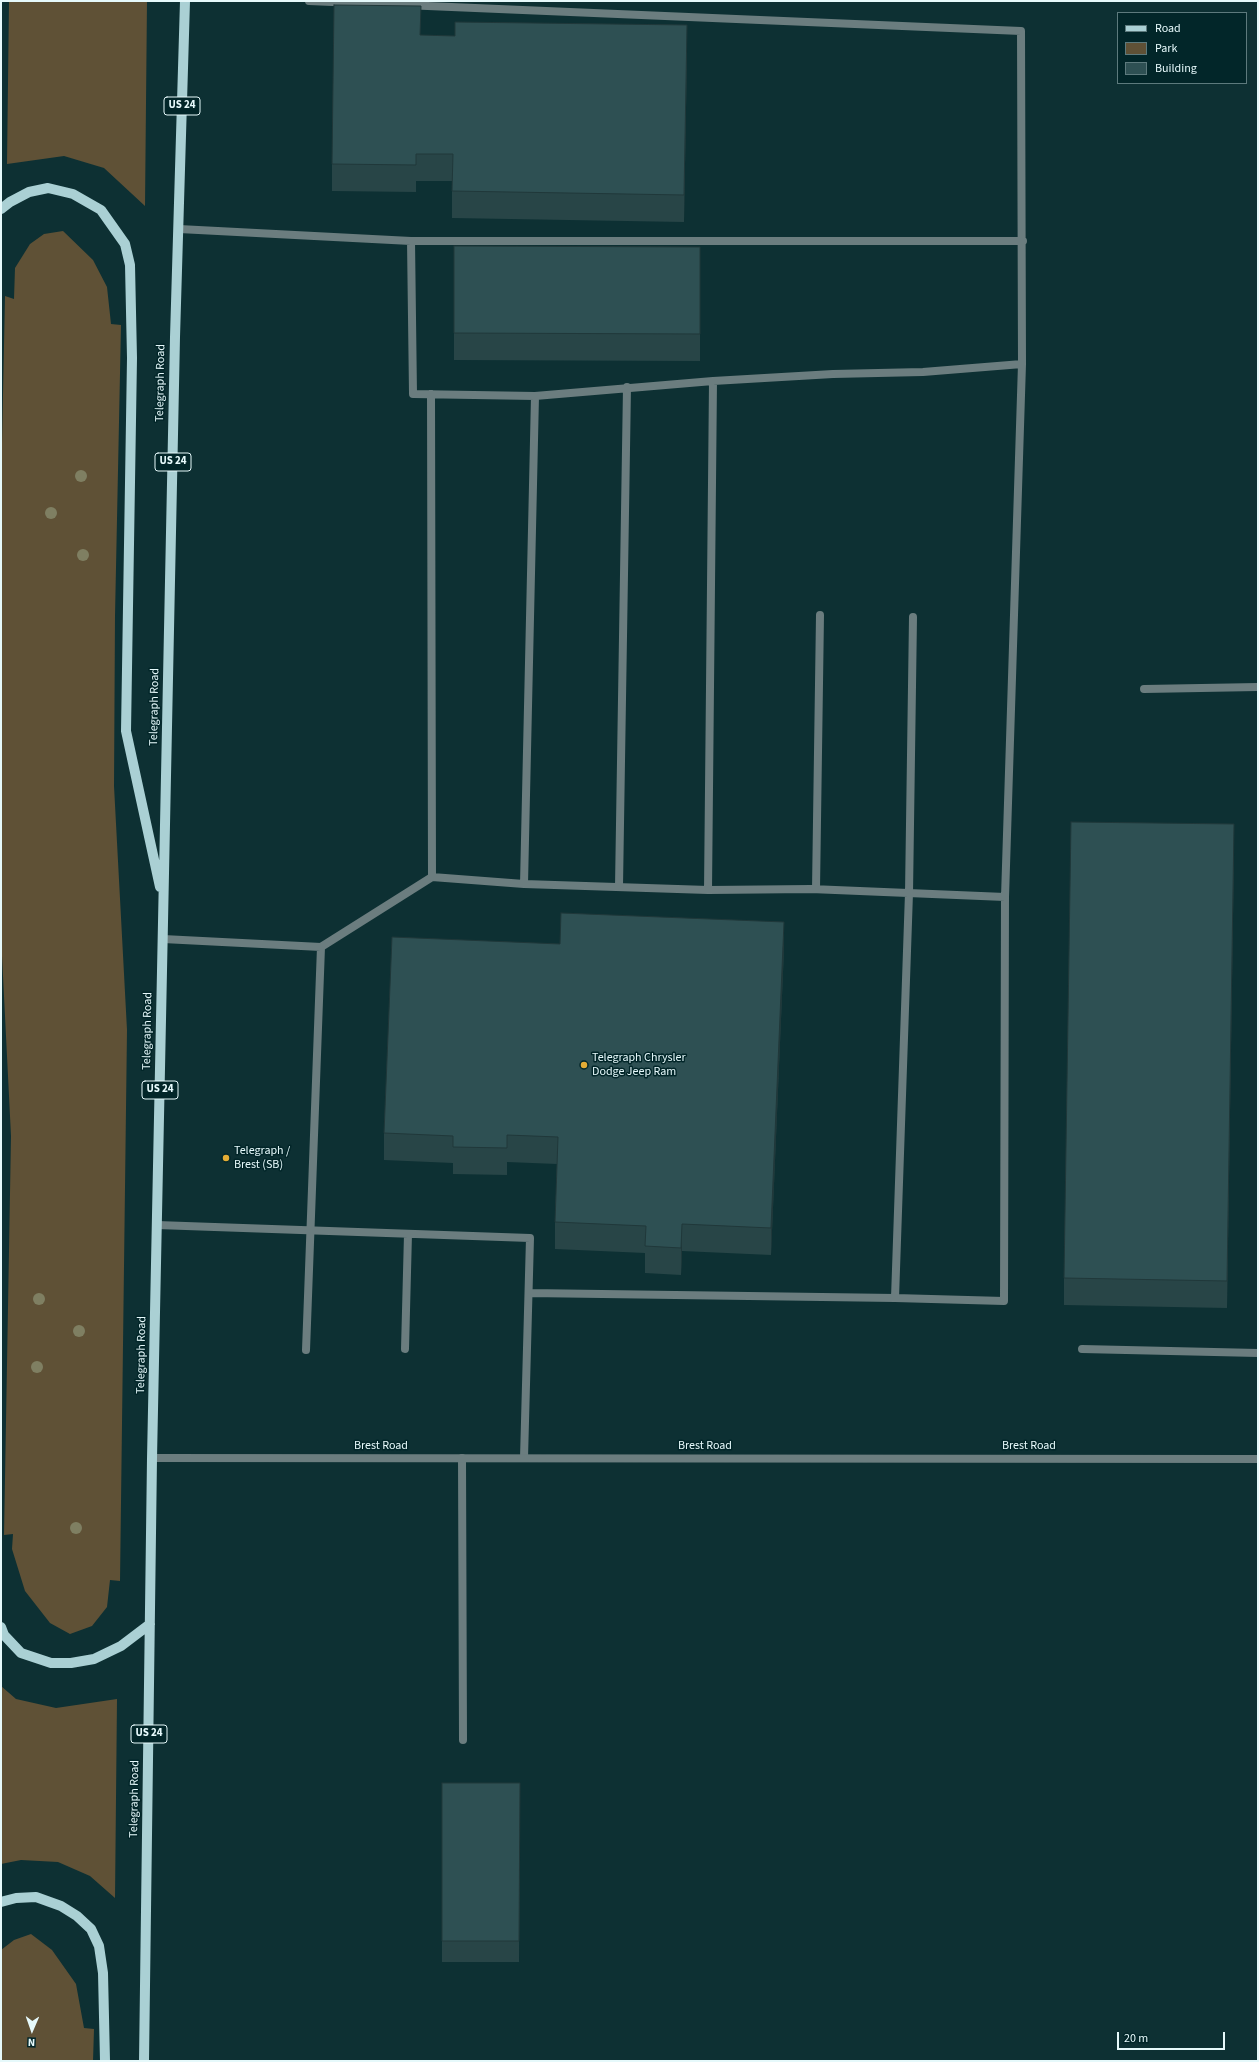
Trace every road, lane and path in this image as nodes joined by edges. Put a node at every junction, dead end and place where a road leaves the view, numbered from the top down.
1 (185, 1) edge
2 (309, 1) edge
3 (1, 209) edge
4 (179, 229) junction
5 (411, 241) junction
6 (1022, 241) junction
7 (1022, 364) junction
8 (714, 381) junction
9 (627, 388) junction
10 (431, 394) junction
11 (535, 396) junction
12 (820, 615) dead end
13 (914, 617) dead end
14 (1258, 687) edge
15 (1144, 689) dead end
16 (432, 877) junction
17 (524, 884) junction
18 (619, 886) junction
19 (816, 889) junction
20 (708, 890) junction
21 (909, 893) junction
22 (1005, 896) junction
23 (164, 902) junction
24 (163, 939) junction
25 (321, 947) junction
26 (157, 1225) junction
27 (309, 1231) junction
28 (408, 1234) junction
29 (529, 1293) junction
30 (895, 1298) junction
31 (405, 1349) dead end
32 (1082, 1349) dead end
33 (306, 1350) dead end
34 (1258, 1353) edge
35 (152, 1458) junction
36 (462, 1458) junction
37 (524, 1458) junction
38 (1258, 1458) edge
39 (150, 1624) junction
40 (1, 1627) edge
41 (463, 1740) dead end
42 (1, 1902) edge
43 (105, 2061) edge
44 (144, 2061) edge

1 - 4 main road, Telegraph Road / US 24
2 - 6 street
3 - 23 main road
4 - 5 street
4 - 23 main road, Telegraph Road / US 24
5 - 6 street
5 - 10 street
6 - 7 street
7 - 8 street
7 - 22 street
8 - 9 street
8 - 20 street
9 - 11 street
9 - 18 street
10 - 11 street
10 - 16 street
11 - 17 street
12 - 19 street
13 - 21 street
14 - 15 street
16 - 17 street
16 - 25 street
17 - 18 street
18 - 20 street
19 - 20 street
19 - 21 street
21 - 22 street
21 - 30 street
22 - 30 street
23 - 24 main road, Telegraph Road / US 24
24 - 25 street
24 - 26 main road, Telegraph Road / US 24
25 - 27 street
26 - 27 street
26 - 35 main road, Telegraph Road / US 24
27 - 28 street
27 - 33 street
28 - 29 street
28 - 31 street
29 - 30 street
29 - 37 street
32 - 34 street
35 - 36 street, Brest Road
35 - 39 main road, Telegraph Road / US 24
36 - 37 street, Brest Road
36 - 41 street
37 - 38 street, Brest Road
39 - 40 main road
39 - 44 main road, Telegraph Road / US 24
42 - 43 main road

